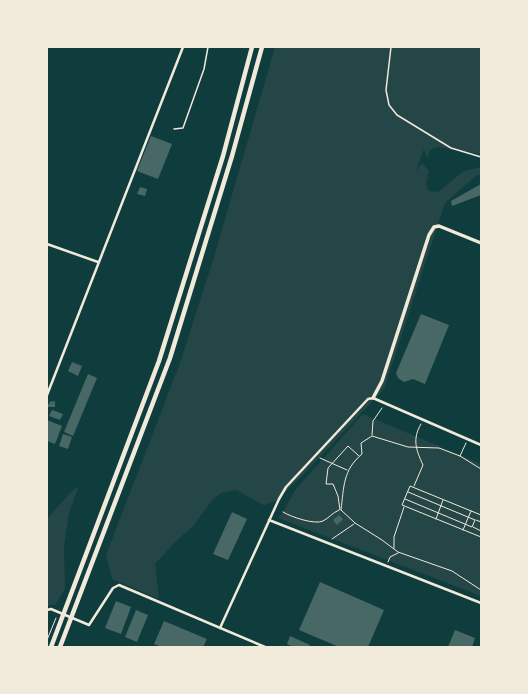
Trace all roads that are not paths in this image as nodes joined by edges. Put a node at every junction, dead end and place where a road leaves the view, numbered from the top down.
1 (182, 47) edge
2 (208, 47) edge
3 (252, 47) edge
4 (262, 47) edge
5 (391, 47) edge
6 (174, 129) dead end
7 (481, 157) edge
8 (481, 243) edge
9 (47, 244) edge
10 (98, 262) junction
11 (47, 395) edge
12 (373, 398) junction
13 (481, 445) edge
14 (269, 520) junction
15 (481, 603) edge
16 (47, 610) edge
17 (220, 628) junction
18 (51, 647) edge
19 (60, 647) edge
20 (265, 647) edge

1 - 10 street
2 - 6 lane
3 - 18 main road
4 - 19 main road
5 - 7 lane
8 - 12 street
9 - 10 street
10 - 11 street
12 - 13 street
12 - 14 street
14 - 15 street
14 - 17 street
16 - 17 street
17 - 20 street

